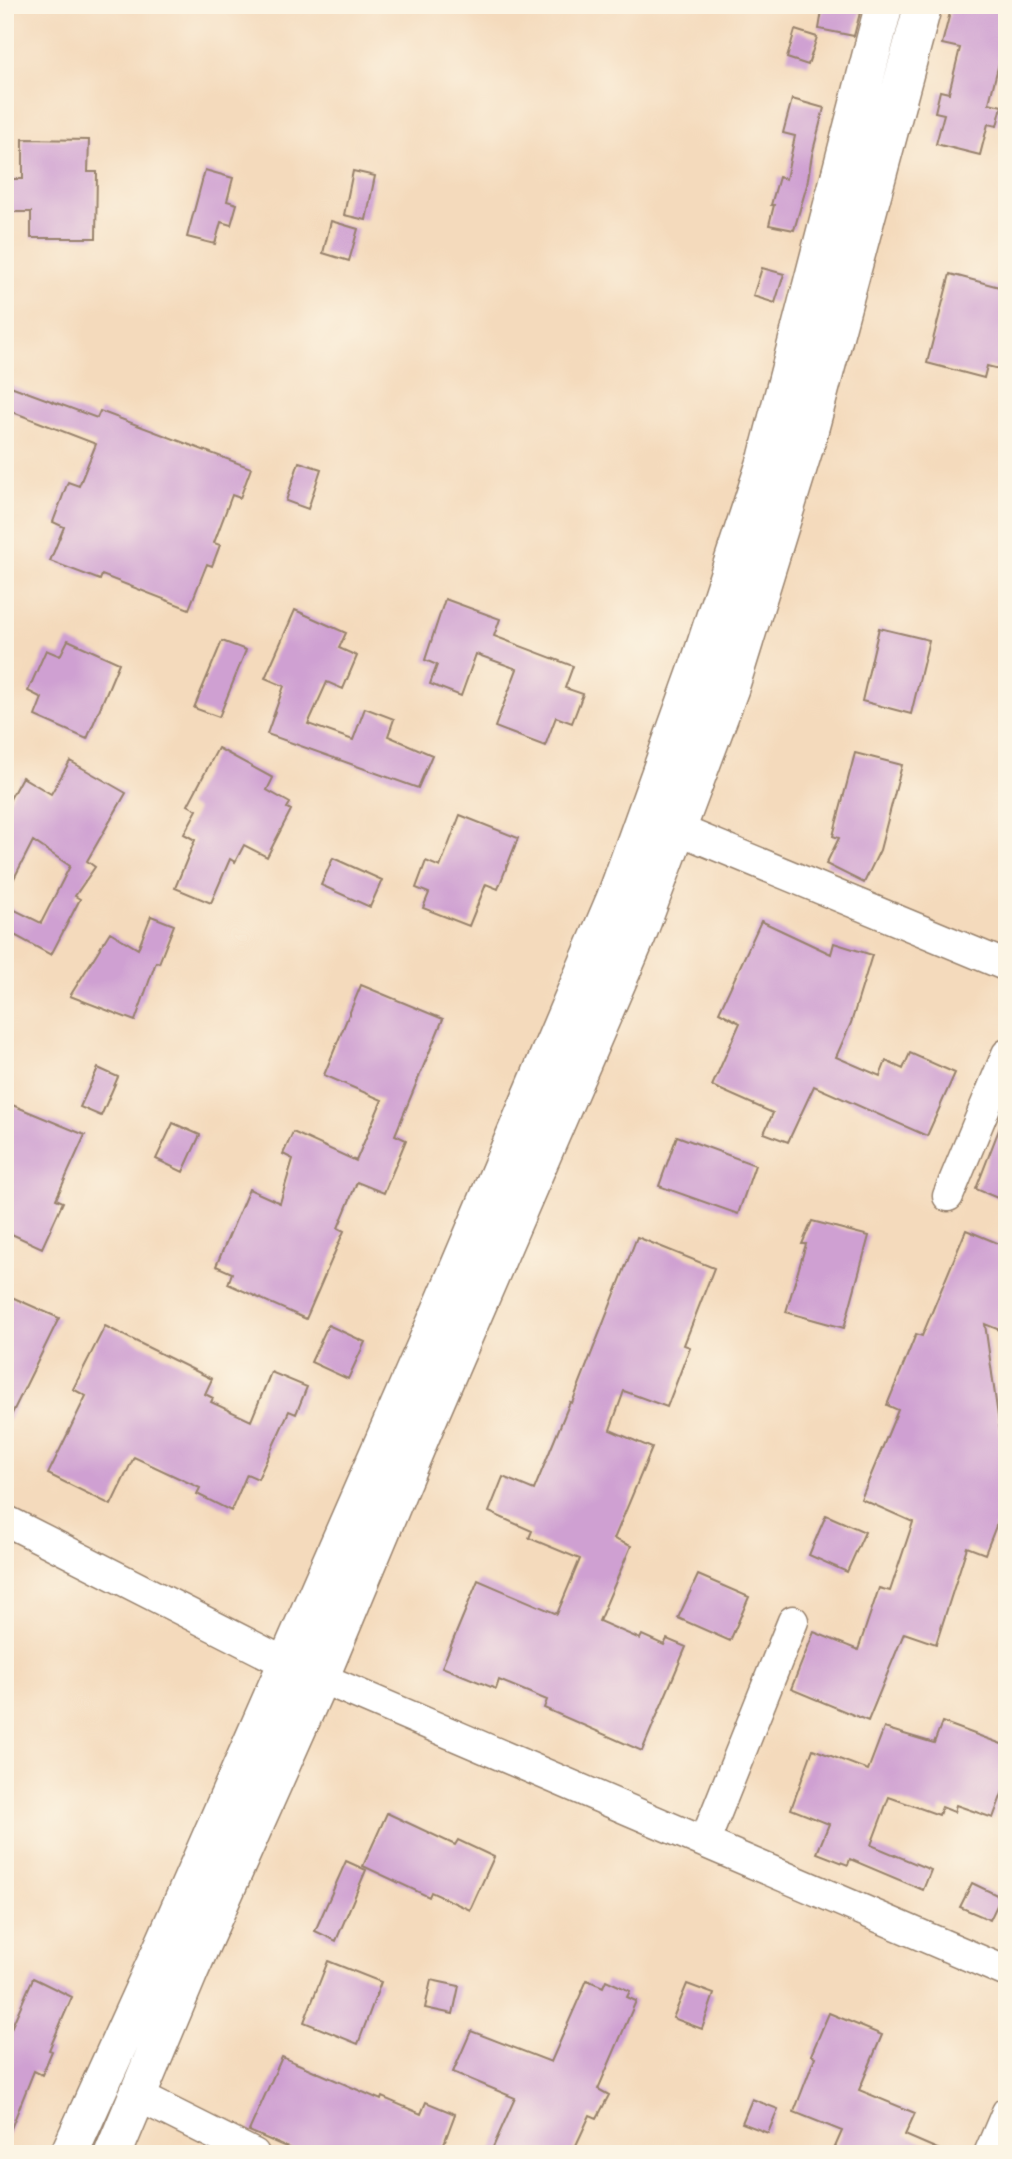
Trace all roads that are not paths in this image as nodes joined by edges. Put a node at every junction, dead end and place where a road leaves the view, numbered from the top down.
1 (884, 5) edge
2 (923, 5) edge
3 (661, 822) junction
4 (1007, 967) edge
5 (1007, 1054) edge
6 (948, 1196) dead end
7 (5, 1520) edge
8 (793, 1620) dead end
9 (286, 1663) junction
10 (320, 1678) junction
11 (705, 1841) junction
12 (1007, 1972) edge
13 (138, 2096) junction
14 (1007, 2112) edge
15 (69, 2154) edge
16 (113, 2154) edge
17 (254, 2154) edge
18 (989, 2154) edge

1 - 3 street
2 - 3 street
3 - 4 street
3 - 9 street
3 - 10 street
5 - 6 street
7 - 9 street
8 - 11 street
9 - 10 street
9 - 15 street
10 - 11 street
10 - 13 street
11 - 12 street
13 - 16 street
13 - 17 street
14 - 18 street

